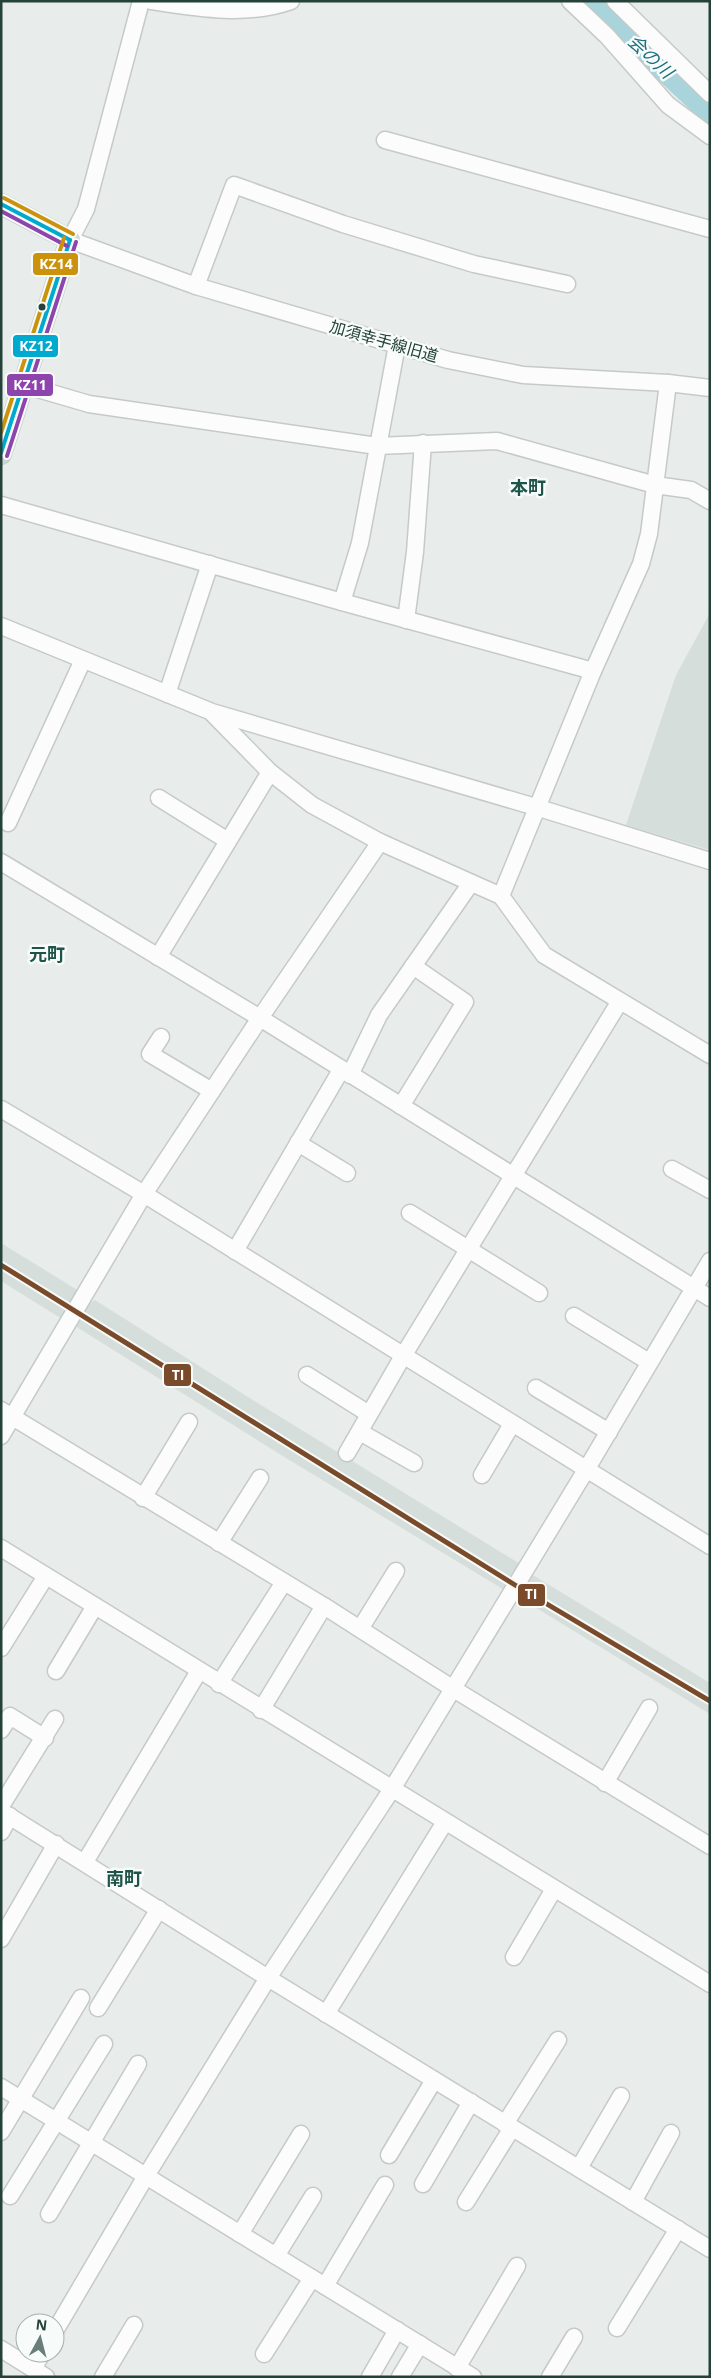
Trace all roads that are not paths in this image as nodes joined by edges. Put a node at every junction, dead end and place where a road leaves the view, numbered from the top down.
1 (141, 1) edge
2 (151, 1) edge
3 (291, 1) edge
4 (570, 1) edge
5 (624, 4) edge
6 (710, 94) edge
7 (710, 136) edge
8 (386, 140) dead end
9 (1, 204) edge
10 (710, 229) edge
11 (70, 240) junction
12 (566, 284) dead end
13 (196, 286) junction
14 (397, 345) junction
15 (668, 383) junction
16 (24, 386) junction
17 (710, 388) edge
18 (423, 443) junction
19 (377, 446) junction
20 (1, 454) edge
21 (655, 485) junction
22 (710, 501) edge
23 (1, 505) edge
24 (210, 564) junction
25 (342, 602) junction
26 (406, 620) junction
27 (1, 626) edge
28 (83, 660) junction
29 (593, 671) junction
30 (167, 694) junction
31 (212, 712) junction
32 (270, 772) junction
33 (159, 798) dead end
34 (539, 808) junction
35 (8, 823) dead end
36 (228, 841) junction
37 (380, 842) junction
38 (710, 860) edge
39 (1, 862) edge
40 (471, 883) junction
41 (502, 896) junction
42 (158, 956) junction
43 (413, 966) junction
44 (620, 1000) junction
45 (260, 1018) junction
46 (161, 1037) dead end
47 (710, 1055) edge
48 (345, 1072) junction
49 (212, 1091) junction
50 (401, 1106) junction
51 (1, 1109) edge
52 (298, 1142) junction
53 (672, 1169) dead end
54 (347, 1173) dead end
55 (514, 1176) junction
56 (710, 1190) edge
57 (144, 1194) junction
58 (410, 1213) dead end
59 (468, 1250) junction
60 (234, 1251) junction
61 (710, 1261) edge
62 (693, 1287) junction
63 (539, 1293) dead end
64 (710, 1298) edge
65 (574, 1316) dead end
66 (403, 1356) junction
67 (649, 1362) junction
68 (307, 1375) dead end
69 (536, 1388) dead end
70 (7, 1413) edge
71 (370, 1414) junction
72 (189, 1422) dead end
73 (512, 1424) junction
74 (360, 1432) junction
75 (608, 1432) junction
76 (1, 1436) edge
77 (347, 1453) dead end
78 (414, 1463) dead end
79 (586, 1470) junction
80 (482, 1475) dead end
81 (260, 1478) dead end
82 (143, 1498) junction
83 (220, 1543) junction
84 (710, 1546) edge
85 (1, 1548) edge
86 (396, 1570) dead end
87 (46, 1576) junction
88 (284, 1582) junction
89 (95, 1606) junction
90 (324, 1606) junction
91 (360, 1629) junction
92 (1, 1648) edge
93 (56, 1671) dead end
94 (199, 1671) junction
95 (219, 1684) junction
96 (452, 1688) junction
97 (650, 1708) dead end
98 (262, 1710) junction
99 (55, 1719) dead end
100 (1, 1730) edge
101 (45, 1738) junction
102 (605, 1783) junction
103 (392, 1790) junction
104 (4, 1811) edge
105 (445, 1822) junction
106 (1, 1832) edge
107 (56, 1844) junction
108 (710, 1846) edge
109 (85, 1862) junction
110 (554, 1889) junction
111 (159, 1909) junction
112 (1, 1939) edge
113 (514, 1957) dead end
114 (268, 1978) junction
115 (710, 1984) edge
116 (81, 1998) dead end
117 (98, 2008) dead end
118 (326, 2014) junction
119 (558, 2040) dead end
120 (104, 2044) dead end
121 (138, 2064) dead end
122 (434, 2080) junction
123 (1, 2088) edge
124 (621, 2096) dead end
125 (20, 2099) junction
126 (471, 2102) junction
127 (55, 2120) junction
128 (509, 2126) junction
129 (1, 2132) edge
130 (672, 2133) dead end
131 (301, 2134) dead end
132 (92, 2143) junction
133 (389, 2155) dead end
134 (579, 2168) junction
135 (146, 2176) junction
136 (423, 2184) dead end
137 (385, 2185) dead end
138 (10, 2196) dead end
139 (313, 2196) dead end
140 (466, 2202) dead end
141 (633, 2202) junction
142 (49, 2214) dead end
143 (678, 2230) junction
144 (240, 2234) junction
145 (710, 2249) edge
146 (276, 2256) junction
147 (516, 2266) dead end
148 (319, 2282) junction
149 (65, 2314) edge
150 (134, 2325) dead end
151 (618, 2328) dead end
152 (397, 2330) junction
153 (574, 2337) dead end
154 (420, 2344) junction
155 (1, 2349) edge
156 (264, 2354) dead end
157 (40, 2373) edge
158 (467, 2374) edge
159 (103, 2377) edge
160 (370, 2377) edge
161 (400, 2377) edge
162 (550, 2377) edge

1 - 11 street
2 - 3 street
4 - 7 street
5 - 6 street
8 - 10 street
9 - 11 main road
11 - 13 street, 加須幸手線旧道
11 - 16 main road
12 - 13 street
13 - 14 street, 加須幸手線旧道
14 - 15 street, 加須幸手線旧道
14 - 19 street
15 - 17 street, 加須幸手線旧道
15 - 21 street
16 - 19 street
16 - 20 main road
18 - 19 street
18 - 21 street
18 - 26 street
19 - 25 street
21 - 22 street
21 - 29 street
23 - 24 street
24 - 25 street
24 - 30 street
25 - 26 street
26 - 29 street
27 - 28 street
28 - 30 street
28 - 35 street
29 - 34 street
30 - 31 street
31 - 32 street
31 - 34 street
32 - 36 street
32 - 37 street
33 - 36 street
34 - 38 street
34 - 41 street
36 - 42 street
37 - 40 street
37 - 45 street
39 - 42 street
40 - 41 street
40 - 43 street
41 - 44 street
42 - 45 street
43 - 48 street
43 - 50 street
44 - 47 street
44 - 55 street
45 - 48 street
45 - 49 street
46 - 49 street
48 - 50 street
48 - 52 street
49 - 57 street
50 - 55 street
51 - 57 street
52 - 54 street
52 - 60 street
53 - 56 street
55 - 59 street
55 - 62 street
57 - 60 street
57 - 70 street
58 - 59 street
59 - 63 street
59 - 66 street
60 - 66 street
61 - 62 street
62 - 64 street
62 - 67 street
65 - 67 street
66 - 71 street
66 - 73 street
67 - 75 street
68 - 71 street
69 - 75 street
70 - 76 street
70 - 82 street
71 - 74 street
72 - 82 street
73 - 79 street
73 - 80 street
74 - 77 street
74 - 78 street
75 - 79 street
79 - 84 street
79 - 96 street
81 - 83 street
82 - 83 street
83 - 88 street
85 - 87 street
86 - 91 street
87 - 89 street
87 - 92 street
88 - 90 street
88 - 95 street
89 - 93 street
89 - 94 street
90 - 91 street
90 - 98 street
91 - 96 street
94 - 95 street
94 - 109 street
95 - 98 street
96 - 102 street
96 - 103 street
97 - 102 street
98 - 103 street
99 - 101 street
100 - 101 street
101 - 104 street
102 - 108 street
103 - 105 street
103 - 114 street
104 - 106 street
104 - 107 street
105 - 110 street
105 - 118 street
107 - 109 street
107 - 112 street
109 - 111 street
110 - 113 street
110 - 115 street
111 - 114 street
111 - 117 street
114 - 118 street
114 - 135 street
116 - 125 street
118 - 122 street
119 - 128 street
120 - 127 street
121 - 132 street
122 - 126 street
122 - 133 street
123 - 125 street
124 - 134 street
125 - 127 street
125 - 129 street
126 - 128 street
126 - 136 street
127 - 132 street
127 - 138 street
128 - 134 street
128 - 140 street
130 - 141 street
131 - 144 street
132 - 135 street
132 - 142 street
134 - 141 street
135 - 144 street
135 - 149 street
137 - 148 street
139 - 146 street
141 - 143 street
143 - 145 street
143 - 151 street
144 - 146 street
146 - 148 street
147 - 158 street
148 - 152 street
148 - 156 street
150 - 159 street
152 - 154 street
152 - 160 street
153 - 162 street
154 - 158 street
154 - 161 street
155 - 157 street

